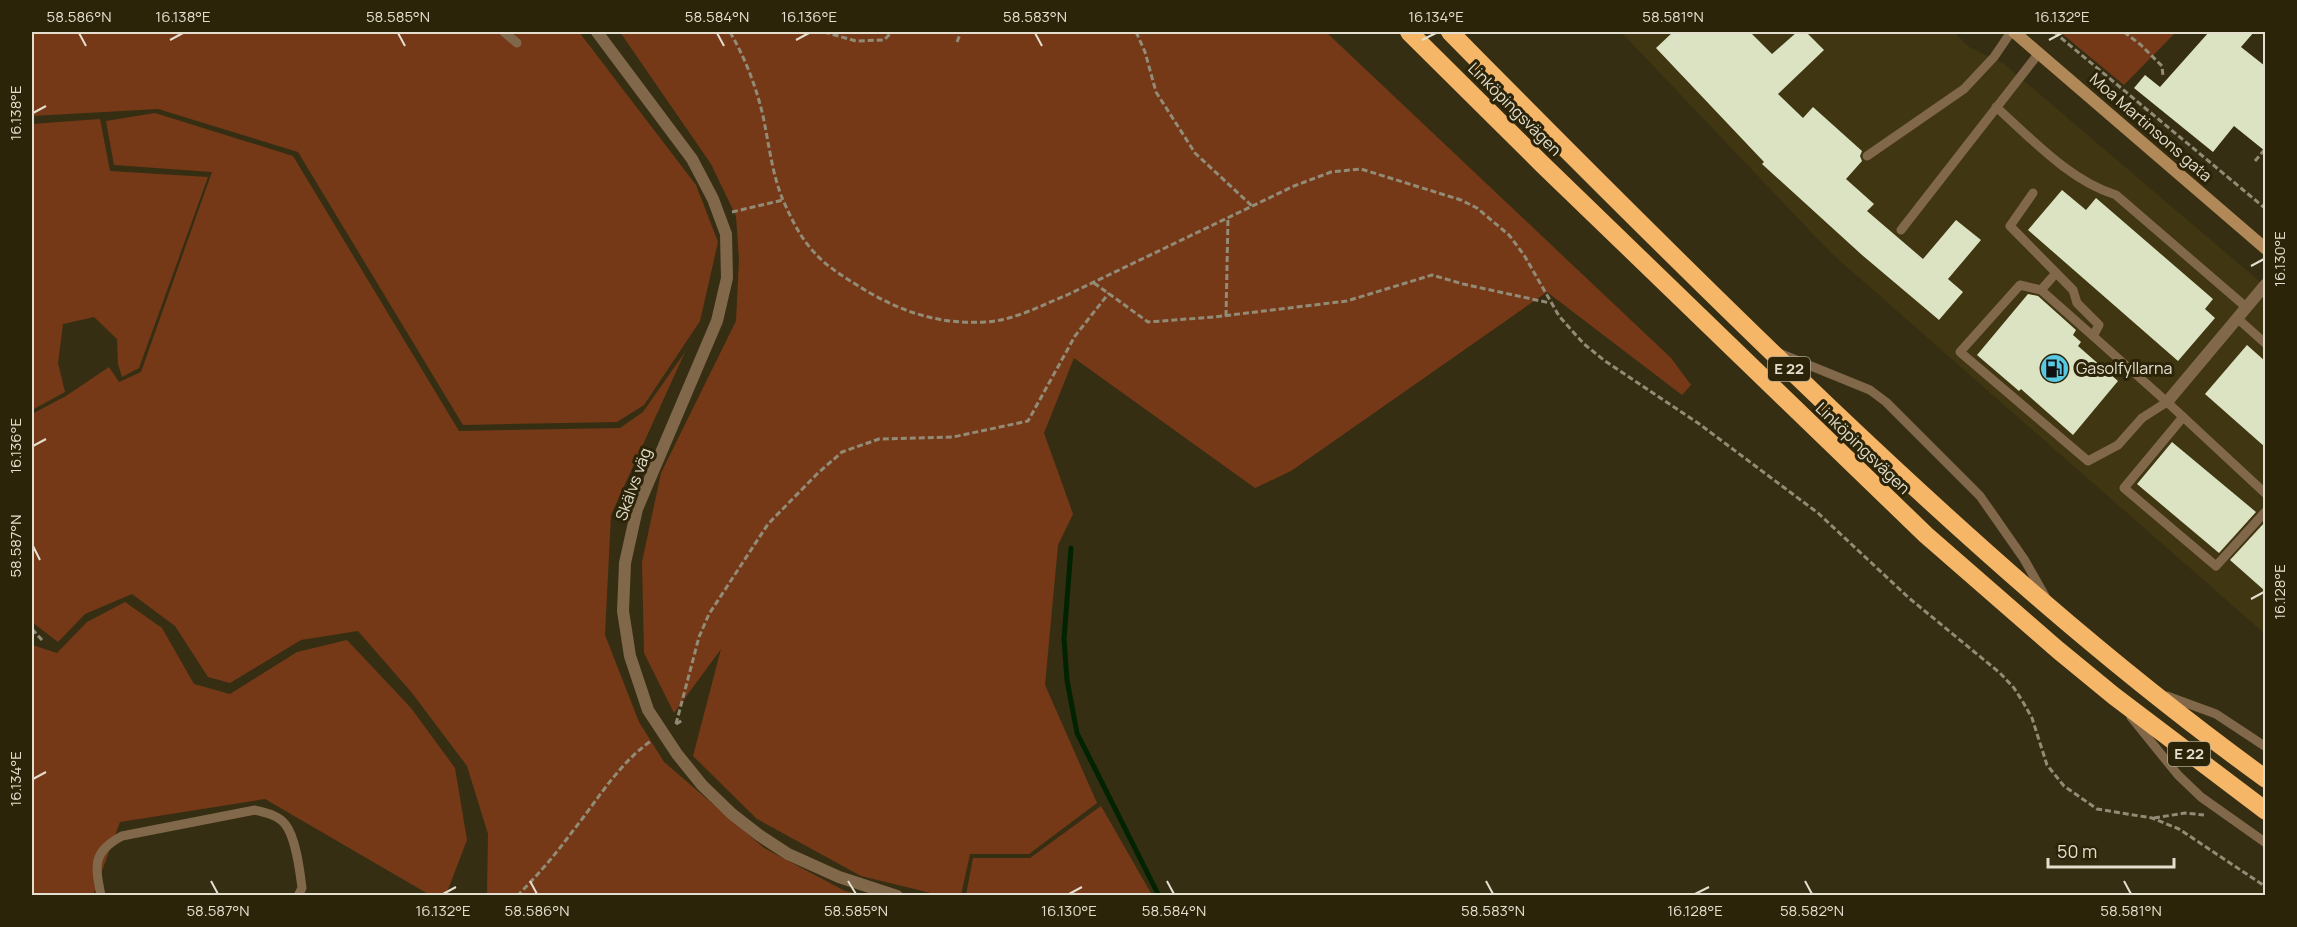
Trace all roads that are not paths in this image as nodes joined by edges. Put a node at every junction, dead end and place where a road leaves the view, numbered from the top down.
1 (504, 32) edge
2 (597, 32) edge
3 (1409, 32) edge
4 (1450, 32) edge
5 (2013, 32) edge
6 (517, 43) dead end
7 (2039, 53) junction
8 (1996, 107) junction
9 (1867, 156) dead end
10 (2033, 193) dead end
11 (1901, 230) dead end
12 (2265, 249) edge
13 (2056, 273) junction
14 (2265, 284) edge
15 (2041, 290) junction
16 (2246, 307) junction
17 (2237, 318) junction
18 (2093, 336) junction
19 (2265, 344) edge
20 (1768, 349) junction
21 (2167, 402) junction
22 (2183, 417) junction
23 (2265, 494) edge
24 (2265, 511) edge
25 (2055, 614) junction
26 (2145, 688) junction
27 (2114, 696) junction
28 (2265, 747) edge
29 (2265, 779) edge
30 (2265, 811) edge
31 (2265, 843) edge
32 (101, 896) edge
33 (298, 896) edge
34 (897, 896) edge

1 - 6 lane
2 - 34 street, Skälvs väg
3 - 27 highway, Linköpingsvägen / E 22
4 - 20 highway, Linköpingsvägen / E 22
5 - 7 street, Moa Martinsons gata
5 - 9 lane
7 - 8 lane
7 - 12 street, Moa Martinsons gata
8 - 11 lane
8 - 16 lane
10 - 13 lane
13 - 15 lane
13 - 18 lane
14 - 16 street
15 - 18 lane
15 - 21 lane
16 - 17 street
17 - 19 lane
17 - 21 street
18 - 21 lane
20 - 25 highway, Linköpingsvägen / E 22
20 - 25 lane
21 - 22 lane
22 - 23 lane
22 - 24 lane
25 - 26 highway, Linköpingsvägen / E 22
26 - 28 lane
26 - 29 highway, Linköpingsvägen / E 22
27 - 30 highway, Linköpingsvägen / E 22
27 - 31 lane
32 - 33 lane

